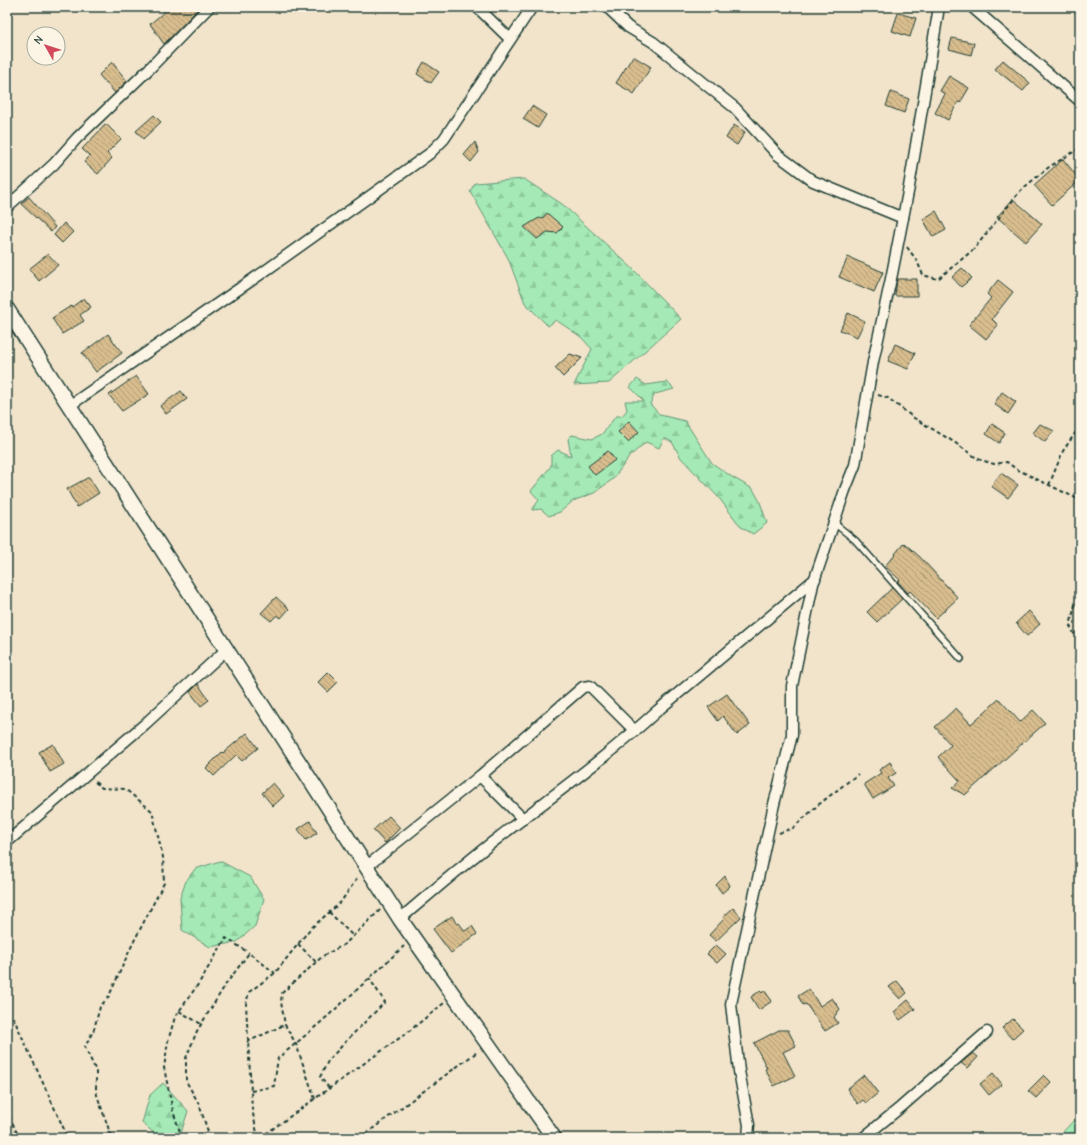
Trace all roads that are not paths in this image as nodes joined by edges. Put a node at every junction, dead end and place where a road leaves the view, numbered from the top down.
1 (209, 7) edge
2 (477, 7) edge
3 (532, 7) edge
4 (607, 7) edge
5 (939, 7) edge
6 (972, 7) edge
7 (510, 39) junction
8 (1080, 101) edge
9 (7, 207) edge
10 (903, 218) junction
11 (7, 309) edge
12 (69, 406) junction
13 (834, 523) junction
14 (815, 579) junction
15 (226, 649) junction
16 (961, 659) dead end
17 (635, 731) junction
18 (480, 776) junction
19 (523, 819) junction
20 (7, 842) edge
21 (366, 867) junction
22 (400, 918) junction
23 (987, 1032) dead end
24 (554, 1138) edge
25 (748, 1138) edge
26 (863, 1138) edge

1 - 9 street
2 - 7 street
3 - 7 street
4 - 10 street
5 - 10 street
6 - 8 street
7 - 12 street
10 - 13 street
11 - 12 street
12 - 15 street
13 - 14 street
13 - 16 lane
14 - 17 street
14 - 25 street
15 - 20 street
15 - 21 street
17 - 18 street
17 - 19 street
18 - 19 street
18 - 21 street
19 - 22 street
21 - 22 street
22 - 24 street
23 - 26 street

